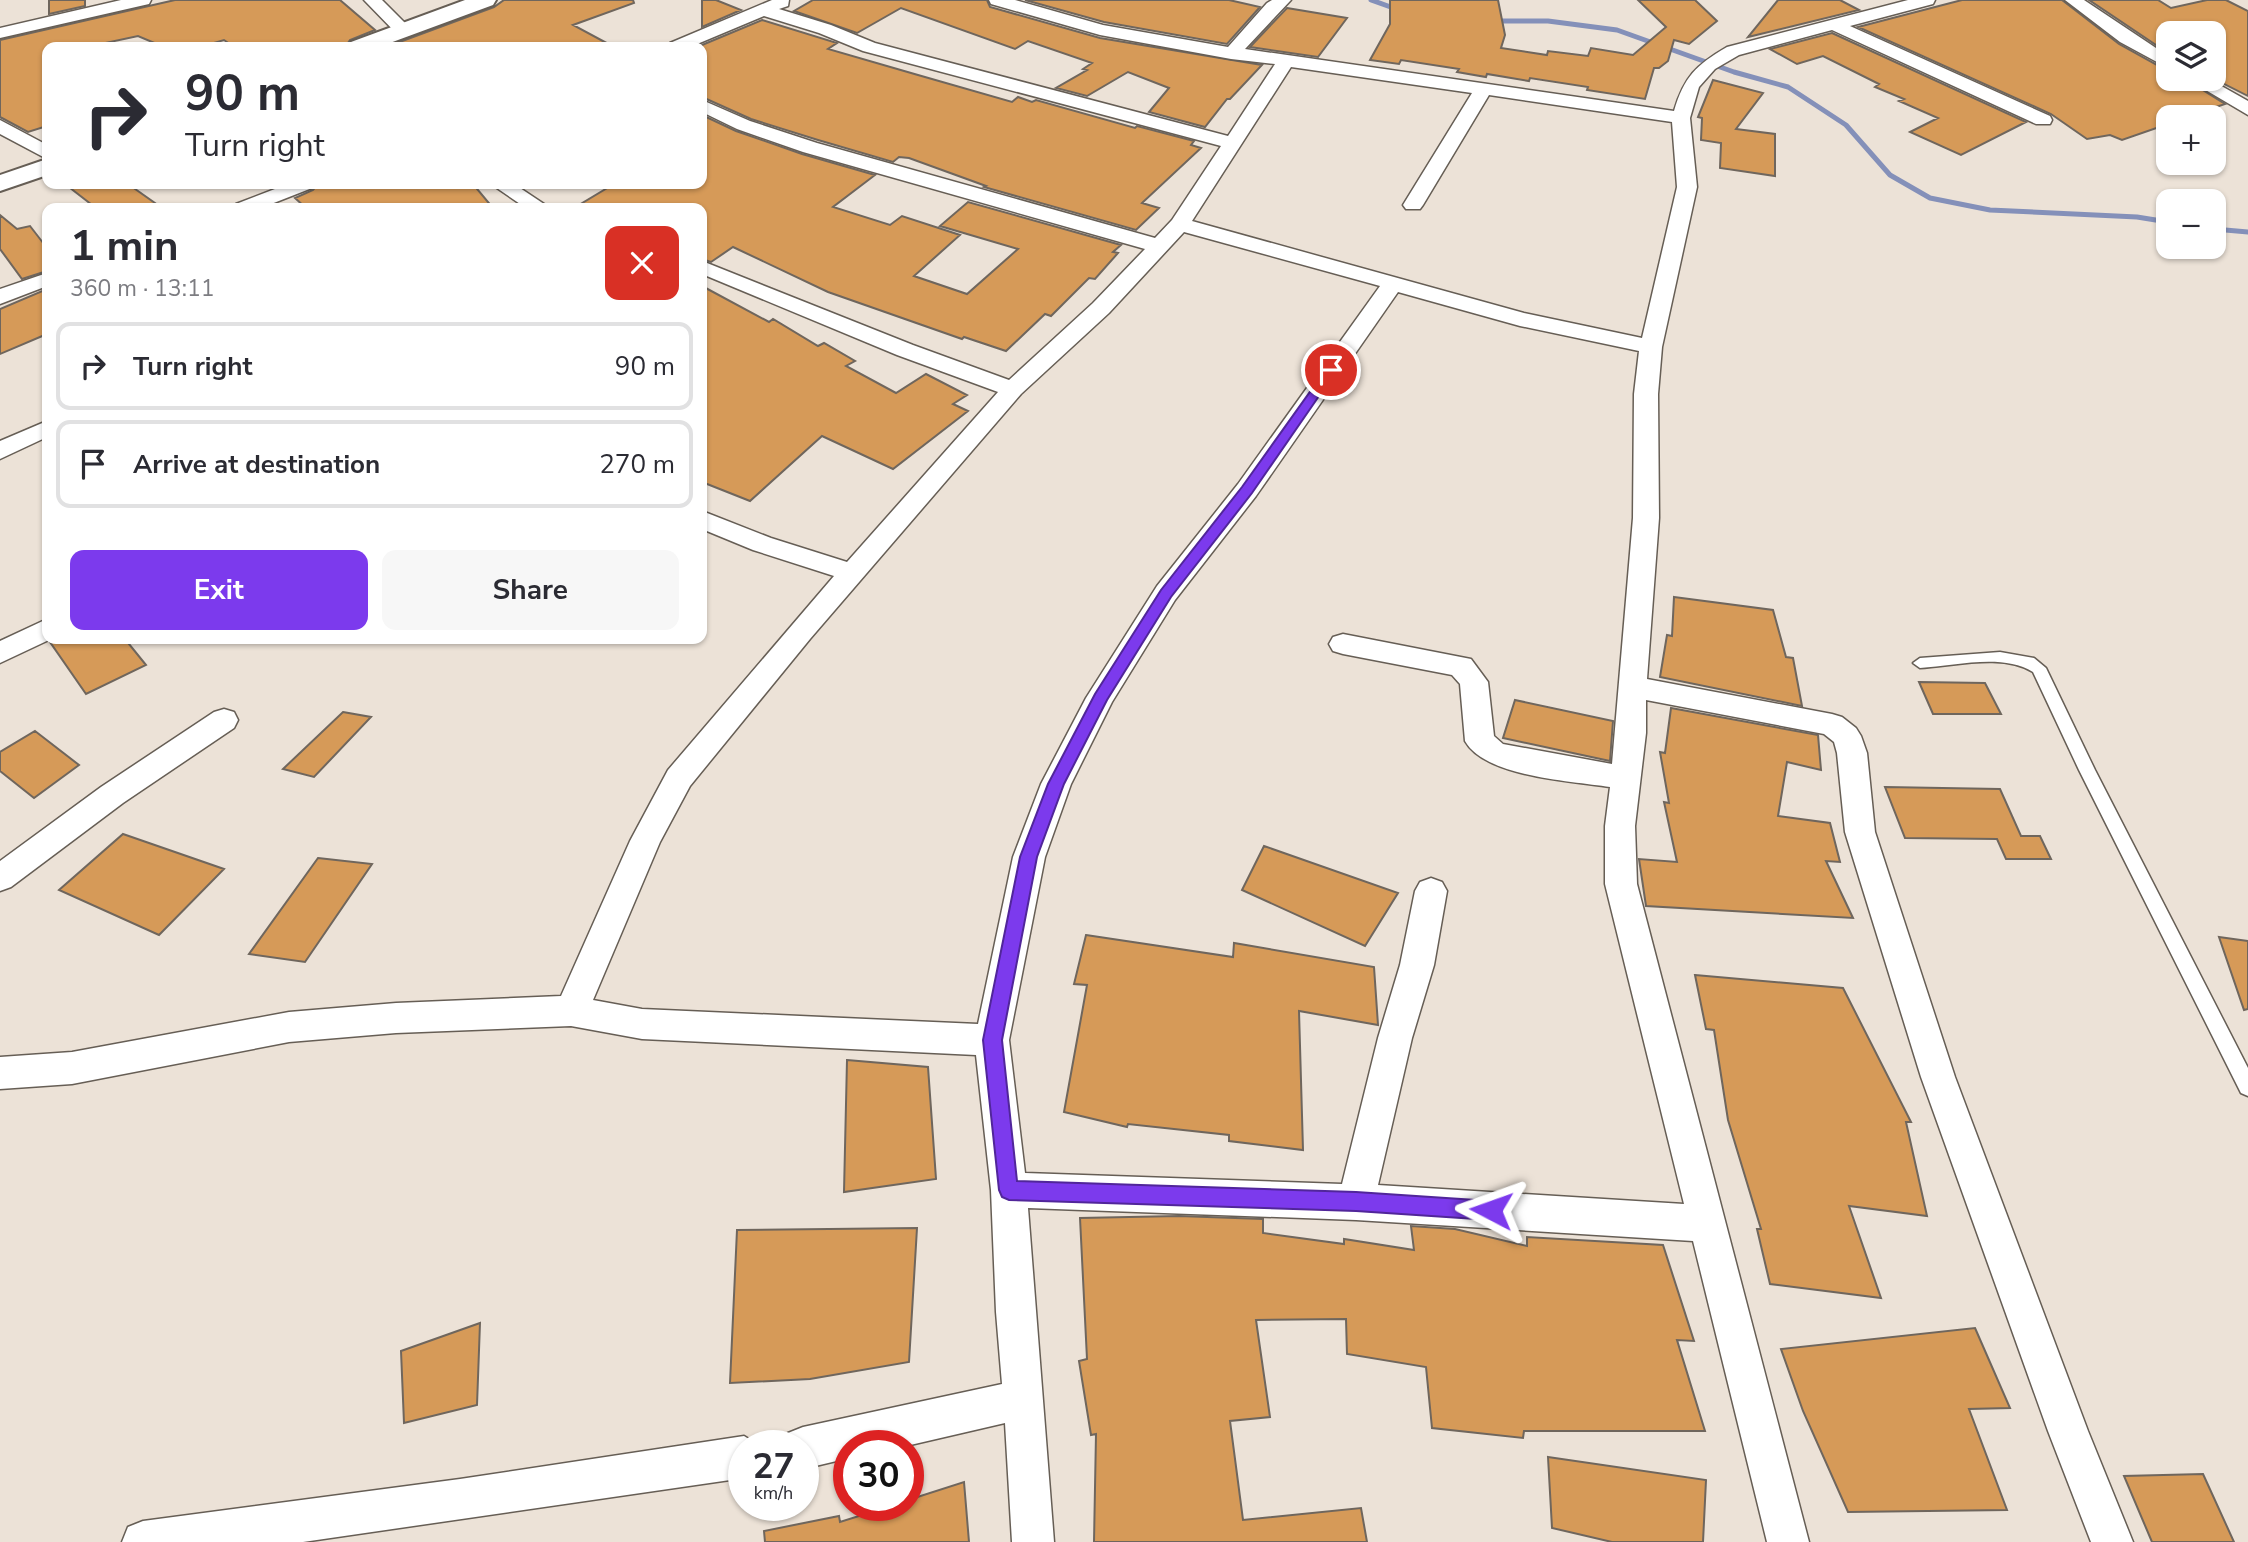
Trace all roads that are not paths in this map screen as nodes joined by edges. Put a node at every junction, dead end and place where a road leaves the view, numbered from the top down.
1 (143, 0) edge
2 (372, 0) edge
3 (485, 0) edge
4 (786, 0) edge
5 (997, 0) edge
6 (1283, 0) edge
7 (1927, 0) edge
8 (2073, 0) edge
9 (764, 10) junction
10 (1832, 24) junction
11 (404, 31) junction
12 (0, 33) edge
13 (373, 42) edge
14 (689, 42) edge
15 (1231, 54) junction
16 (2156, 56) edge
17 (1286, 61) junction
18 (1483, 90) junction
19 (2217, 91) edge
20 (707, 107) edge
21 (2248, 109) edge
22 (1681, 118) junction
23 (2043, 120) dead end
24 (0, 125) edge
25 (1232, 143) junction
26 (42, 150) edge
27 (42, 168) edge
28 (0, 183) edge
29 (292, 189) edge
30 (509, 189) edge
31 (256, 203) edge
32 (532, 203) edge
33 (1413, 205) dead end
34 (1180, 224) junction
35 (1159, 246) junction
36 (707, 269) edge
37 (42, 281) edge
38 (1393, 283) junction
39 (0, 297) edge
40 (1651, 347) junction
41 (1013, 389) junction
42 (42, 430) edge
43 (0, 451) edge
44 (707, 521) edge
45 (853, 573) junction
46 (42, 632) edge
47 (1343, 644) dead end
48 (0, 653) edge
49 (1920, 663) dead end
50 (1632, 687) junction
51 (224, 720) dead end
52 (1626, 778) junction
53 (0, 878) edge
54 (1431, 891) dead end
55 (571, 1011) junction
56 (992, 1040) junction
57 (0, 1073) edge
58 (2248, 1087) edge
59 (1009, 1190) junction
60 (1356, 1202) junction
61 (1706, 1224) junction
62 (1024, 1399) junction
63 (819, 1444) edge
64 (728, 1459) edge
65 (143, 1542) edge
66 (1033, 1542) edge
67 (1788, 1542) edge
68 (2112, 1542) edge

1 - 12 street
2 - 11 street
3 - 11 street
4 - 9 street
5 - 15 street
6 - 15 street
7 - 10 street
8 - 16 street
9 - 14 street
9 - 25 street
10 - 22 street
10 - 23 street
11 - 13 street
15 - 17 street
17 - 18 street
17 - 25 street
18 - 22 street
18 - 33 street
19 - 21 street
20 - 35 street
22 - 40 street
24 - 26 street
25 - 34 street
27 - 28 street
29 - 31 street
30 - 32 street
34 - 35 street
34 - 38 street
35 - 41 street
36 - 41 street
37 - 39 street
38 - 40 street
38 - 56 street
40 - 50 street
41 - 45 street
42 - 43 street
44 - 45 street
45 - 55 street
46 - 48 street
47 - 52 street
49 - 58 lane
50 - 52 street
50 - 68 street
51 - 53 street
52 - 61 street
54 - 60 street
55 - 56 street
55 - 57 street
56 - 59 street
59 - 60 street
59 - 62 street
60 - 61 street
61 - 67 street
62 - 63 street
62 - 66 street
64 - 65 street

